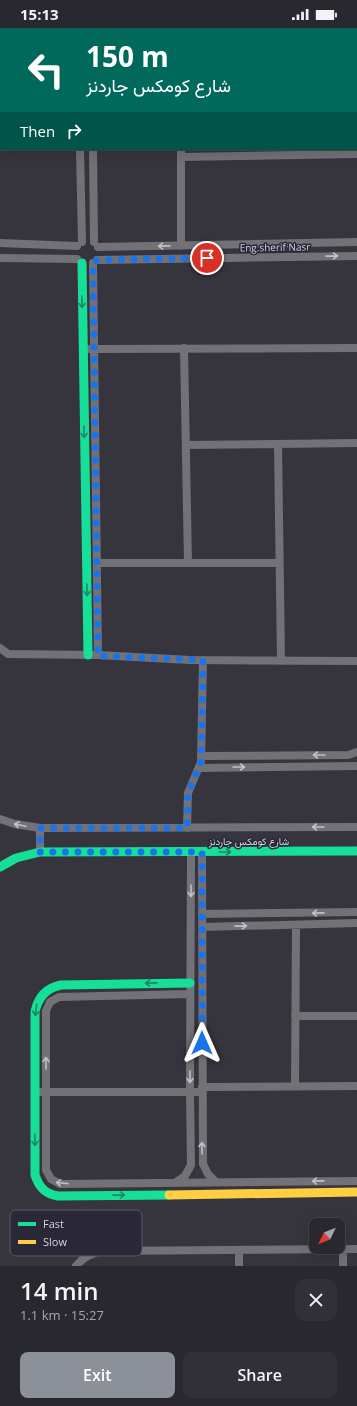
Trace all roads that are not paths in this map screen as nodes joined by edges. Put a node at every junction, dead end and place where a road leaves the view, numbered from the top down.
1 (80, 150) edge
2 (93, 150) edge
3 (271, 152) edge
4 (181, 153) edge
5 (357, 154) edge
6 (357, 242) edge
7 (0, 243) edge
8 (79, 244) junction
9 (270, 244) junction
10 (22, 245) junction
11 (96, 245) junction
12 (181, 246) junction
13 (357, 256) edge
14 (270, 257) junction
15 (0, 258) edge
16 (23, 258) junction
17 (80, 261) junction
18 (95, 261) junction
19 (184, 348) junction
20 (357, 348) edge
21 (83, 349) junction
22 (94, 349) junction
23 (357, 443) edge
24 (278, 444) junction
25 (186, 445) junction
26 (188, 563) junction
27 (279, 563) junction
28 (97, 564) junction
29 (86, 575) junction
30 (97, 575) junction
31 (0, 648) edge
32 (88, 655) junction
33 (98, 656) junction
34 (203, 660) junction
35 (281, 661) junction
36 (357, 661) edge
37 (357, 752) edge
38 (202, 756) junction
39 (357, 766) edge
40 (200, 768) junction
41 (0, 819) edge
42 (357, 827) edge
43 (40, 828) junction
44 (187, 828) junction
45 (357, 851) edge
46 (40, 852) junction
47 (191, 852) junction
48 (202, 852) junction
49 (0, 866) edge
50 (357, 912) edge
51 (202, 914) junction
52 (357, 923) edge
53 (296, 924) junction
54 (202, 927) junction
55 (190, 983) junction
56 (190, 994) junction
57 (295, 1016) junction
58 (357, 1016) edge
59 (295, 1086) junction
60 (357, 1086) edge
61 (202, 1089) junction
62 (35, 1092) junction
63 (46, 1092) junction
64 (190, 1092) junction
65 (357, 1181) edge
66 (216, 1182) junction
67 (175, 1183) junction
68 (357, 1192) edge
69 (309, 1249) edge
70 (345, 1249) edge
71 (357, 1249) edge
72 (239, 1250) junction
73 (142, 1251) edge
74 (343, 1254) edge
75 (87, 1256) edge
76 (76, 1266) edge
77 (239, 1266) edge
78 (343, 1266) edge

1 - 8 street
2 - 11 street
3 - 4 street
3 - 5 street
4 - 12 street
6 - 9 street
7 - 10 street
8 - 10 street
8 - 11 street
8 - 17 street
9 - 12 street
9 - 14 street
10 - 16 street
12 -> 11 street
11 - 18 street
14 -> 13 street, Eng.sherif Nasr
14 - 18 street, Eng.sherif Nasr
15 - 16 street
16 - 17 street
17 - 18 street
17 -> 21 street
18 - 22 street
19 - 20 street
19 - 22 street
19 - 25 street
21 - 22 street
21 -> 29 street
22 - 28 street
23 - 24 street
24 - 25 street
24 - 27 street
25 - 26 street
26 - 27 street
26 - 28 street
27 - 35 street
28 - 30 street
29 - 30 street
29 -> 32 street
30 - 33 street
31 - 32 street
32 - 33 street
33 - 34 street
34 - 35 street
34 - 38 street
35 - 36 street
37 -> 38 street
38 - 40 street
40 -> 39 street
40 - 44 street
43 -> 41 street, شارع كومكس جاردنز
42 -> 44 street, شارع كومكس جاردنز
43 - 44 street, شارع كومكس جاردنز
43 - 46 street
48 -> 45 street, شارع كومكس جاردنز
46 - 47 street, شارع كومكس جاردنز
46 - 49 street, شارع كومكس جاردنز
47 - 48 street, شارع كومكس جاردنز
47 -> 55 street
48 - 51 street
50 -> 51 street
51 - 54 street
52 - 53 street
54 -> 53 street
53 - 57 street
54 - 61 street
55 - 56 street
55 -> 62 street
63 -> 56 street
56 -> 64 street
57 - 58 street
57 - 59 street
59 - 60 street
59 - 61 street
61 - 64 street
66 -> 61 street
62 - 63 street
62 -> 68 street
63 - 64 street
67 -> 63 street
64 - 67 street
65 -> 66 street
66 - 67 street
69 - 72 street
70 - 71 street
72 - 73 street
72 - 77 street
74 - 78 street
75 - 76 street

